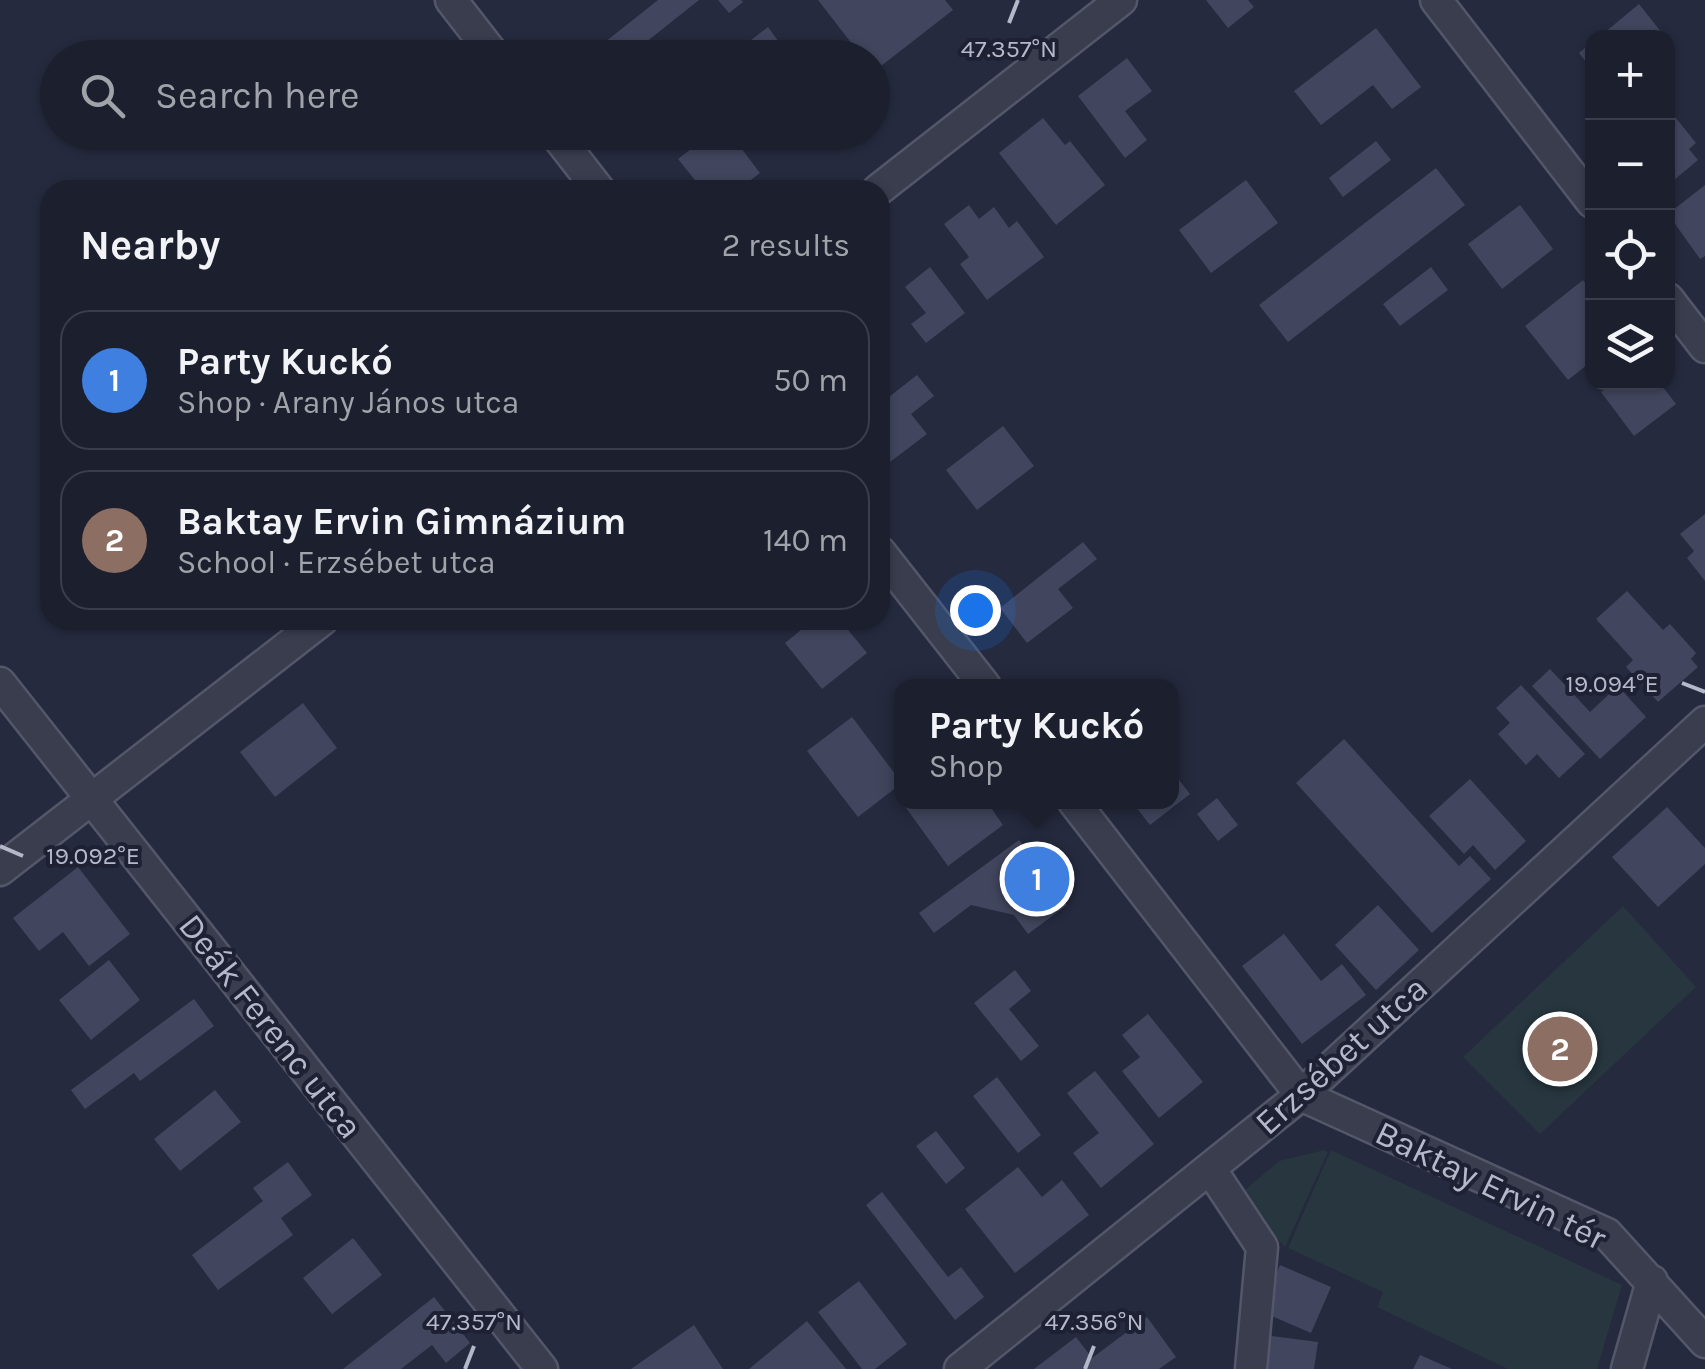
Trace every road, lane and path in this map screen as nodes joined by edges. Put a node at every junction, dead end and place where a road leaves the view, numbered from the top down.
1 (451, 0) edge
2 (1121, 0) edge
3 (1436, 0) edge
4 (482, 40) edge
5 (568, 150) edge
6 (591, 180) edge
7 (890, 181) edge
8 (1585, 193) edge
9 (1669, 300) edge
10 (1705, 347) edge
11 (890, 565) edge
12 (309, 630) edge
13 (979, 679) edge
14 (0, 683) edge
15 (1705, 722) edge
16 (91, 798) junction
17 (1079, 809) edge
18 (0, 870) edge
19 (1301, 1095) junction
20 (1211, 1170) junction
21 (1652, 1281) junction
22 (1705, 1342) edge
23 (542, 1369) edge
24 (960, 1369) edge
25 (1251, 1369) edge
26 (1628, 1369) edge

1 - 4 street
2 - 7 street
3 - 8 street
5 - 6 street
9 - 10 street
11 - 13 street
12 - 16 street
14 - 16 street, Deák Ferenc utca
15 - 19 street, Erzsébet utca
16 - 18 street
16 - 23 street, Deák Ferenc utca
17 - 19 street
19 - 20 street, Erzsébet utca
19 - 21 street, Baktay Ervin tér
20 - 24 street, Erzsébet utca
20 - 25 street
21 - 22 street, Baktay Ervin tér
21 - 26 street

